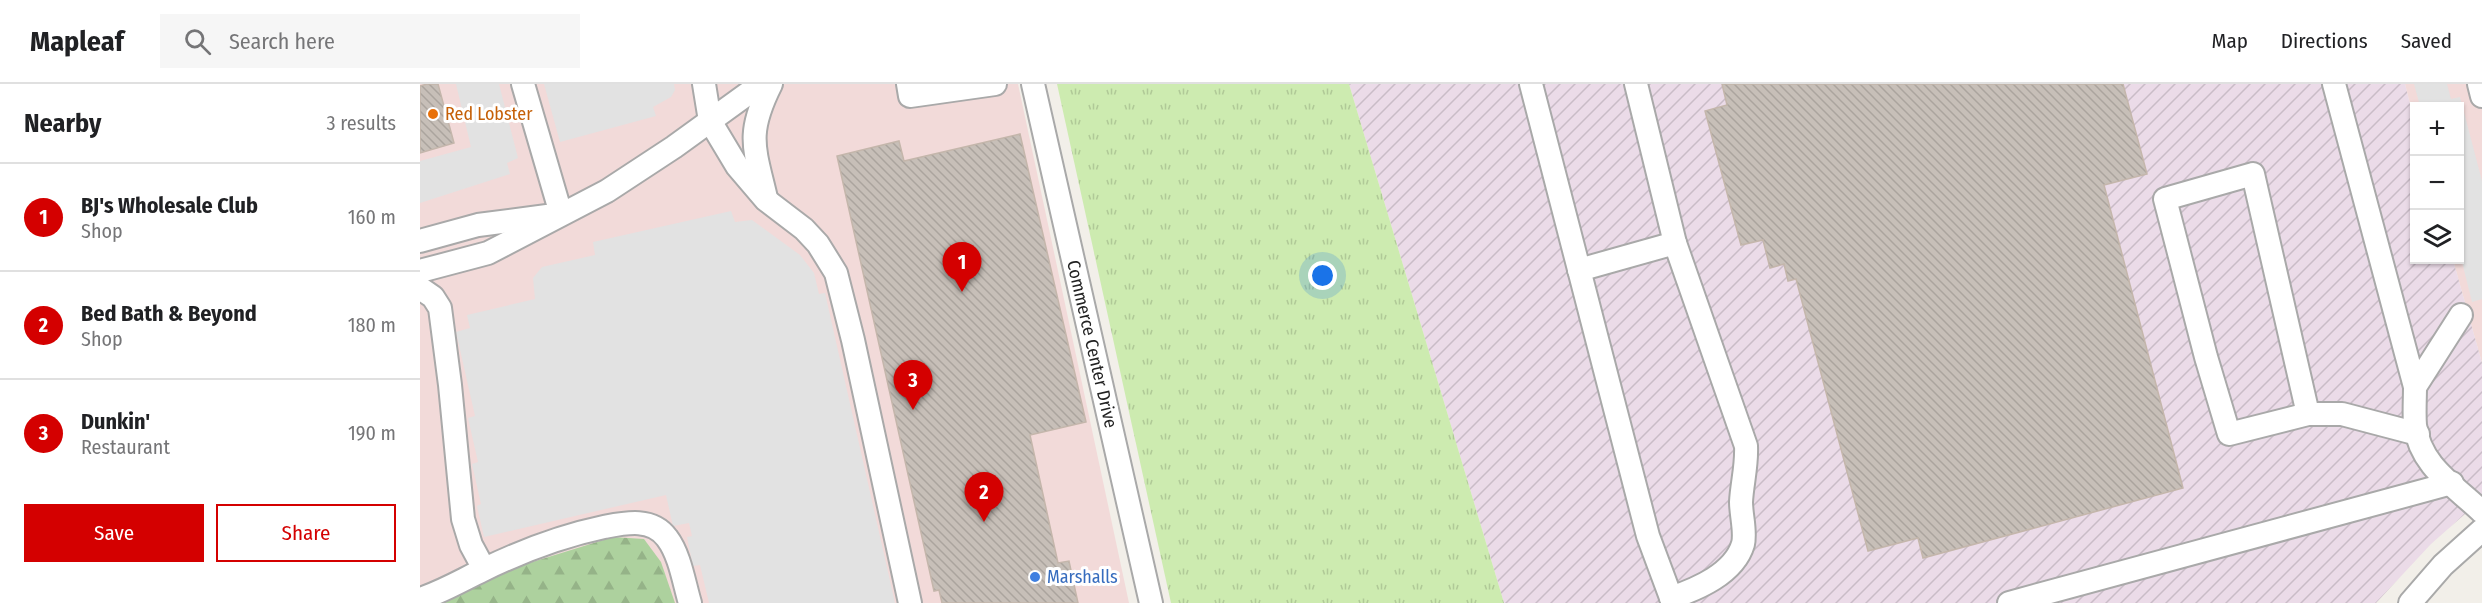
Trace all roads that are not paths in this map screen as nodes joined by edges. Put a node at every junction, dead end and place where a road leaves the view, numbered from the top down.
1 (523, 84) edge
2 (704, 84) edge
3 (761, 84) edge
4 (771, 84) edge
5 (908, 84) edge
6 (995, 84) edge
7 (1033, 84) edge
8 (1531, 84) edge
9 (1636, 84) edge
10 (2334, 84) edge
11 (2479, 84) edge
12 (2482, 96) edge
13 (710, 121) junction
14 (766, 200) junction
15 (561, 214) junction
16 (420, 241) edge
17 (1675, 243) junction
18 (1579, 270) junction
19 (420, 271) edge
20 (420, 288) edge
21 (2461, 315) dead end
22 (2415, 387) junction
23 (2308, 414) junction
24 (2418, 434) junction
25 (2452, 483) junction
26 (2482, 512) edge
27 (2482, 530) edge
28 (484, 569) junction
29 (420, 599) edge
30 (1672, 601) edge
31 (690, 603) edge
32 (910, 603) edge
33 (1151, 603) edge
34 (2009, 603) edge
35 (2409, 603) edge

1 - 15 street
2 - 13 street
3 - 13 street
4 - 14 street
5 - 6 street
7 - 33 street, Commerce Center Drive
8 - 18 street
9 - 17 street
10 - 22 street
11 - 12 street
13 - 14 street
13 - 15 street
14 - 32 street
15 - 16 street
15 - 19 street
17 - 18 street
17 - 30 street
18 - 30 street
20 - 28 street
21 - 22 street
22 - 24 street
23 - 23 street
23 - 24 street
24 - 25 street
25 - 26 street
25 - 34 street
27 - 35 street
28 - 29 street
28 - 31 street

